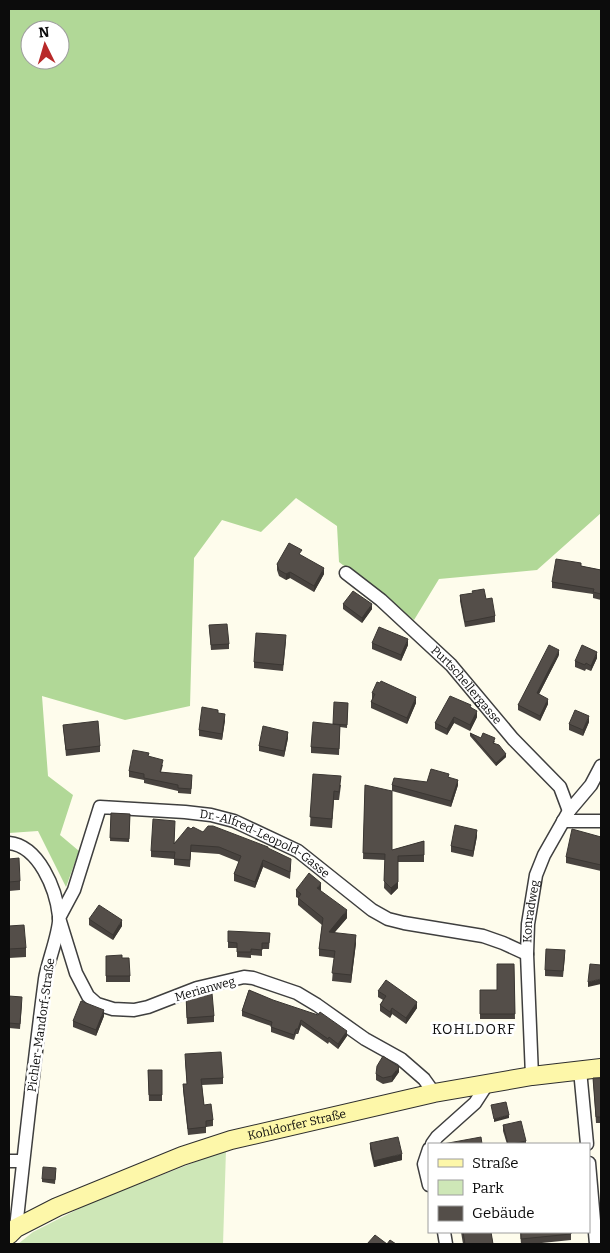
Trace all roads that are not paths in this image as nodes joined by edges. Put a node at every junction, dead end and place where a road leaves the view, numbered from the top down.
1 (346, 573) dead end
2 (601, 766) edge
3 (566, 816) junction
4 (601, 821) edge
5 (9, 843) edge
6 (60, 918) junction
7 (526, 954) junction
8 (601, 1068) edge
9 (580, 1070) junction
10 (532, 1076) junction
11 (488, 1083) junction
12 (434, 1093) junction
13 (433, 1143) edge
14 (587, 1143) edge
15 (428, 1152) edge
16 (9, 1161) edge
17 (22, 1161) junction
18 (590, 1175) edge
19 (428, 1181) edge
20 (13, 1232) edge
21 (596, 1244) edge

1 - 3 street, Purtschellergasse
2 - 3 street, Konradweg
3 - 4 street
3 - 7 street, Konradweg
5 - 6 street, Pichler-Mandorf-Straße
6 - 7 street, Dr.-Alfred-Leopold-Gasse
6 - 12 street, Merianweg
6 - 17 street, Pichler-Mandorf-Straße
7 - 10 street, Konradweg
8 - 9 street, Kohldorfer Straße
9 - 10 street, Kohldorfer Straße
9 - 14 street
10 - 11 street, Kohldorfer Straße
11 - 12 street, Kohldorfer Straße
11 - 13 street
12 - 20 street, Kohldorfer Straße
15 - 19 street
16 - 17 street
17 - 20 street, Pichler-Mandorf-Straße
18 - 21 street

